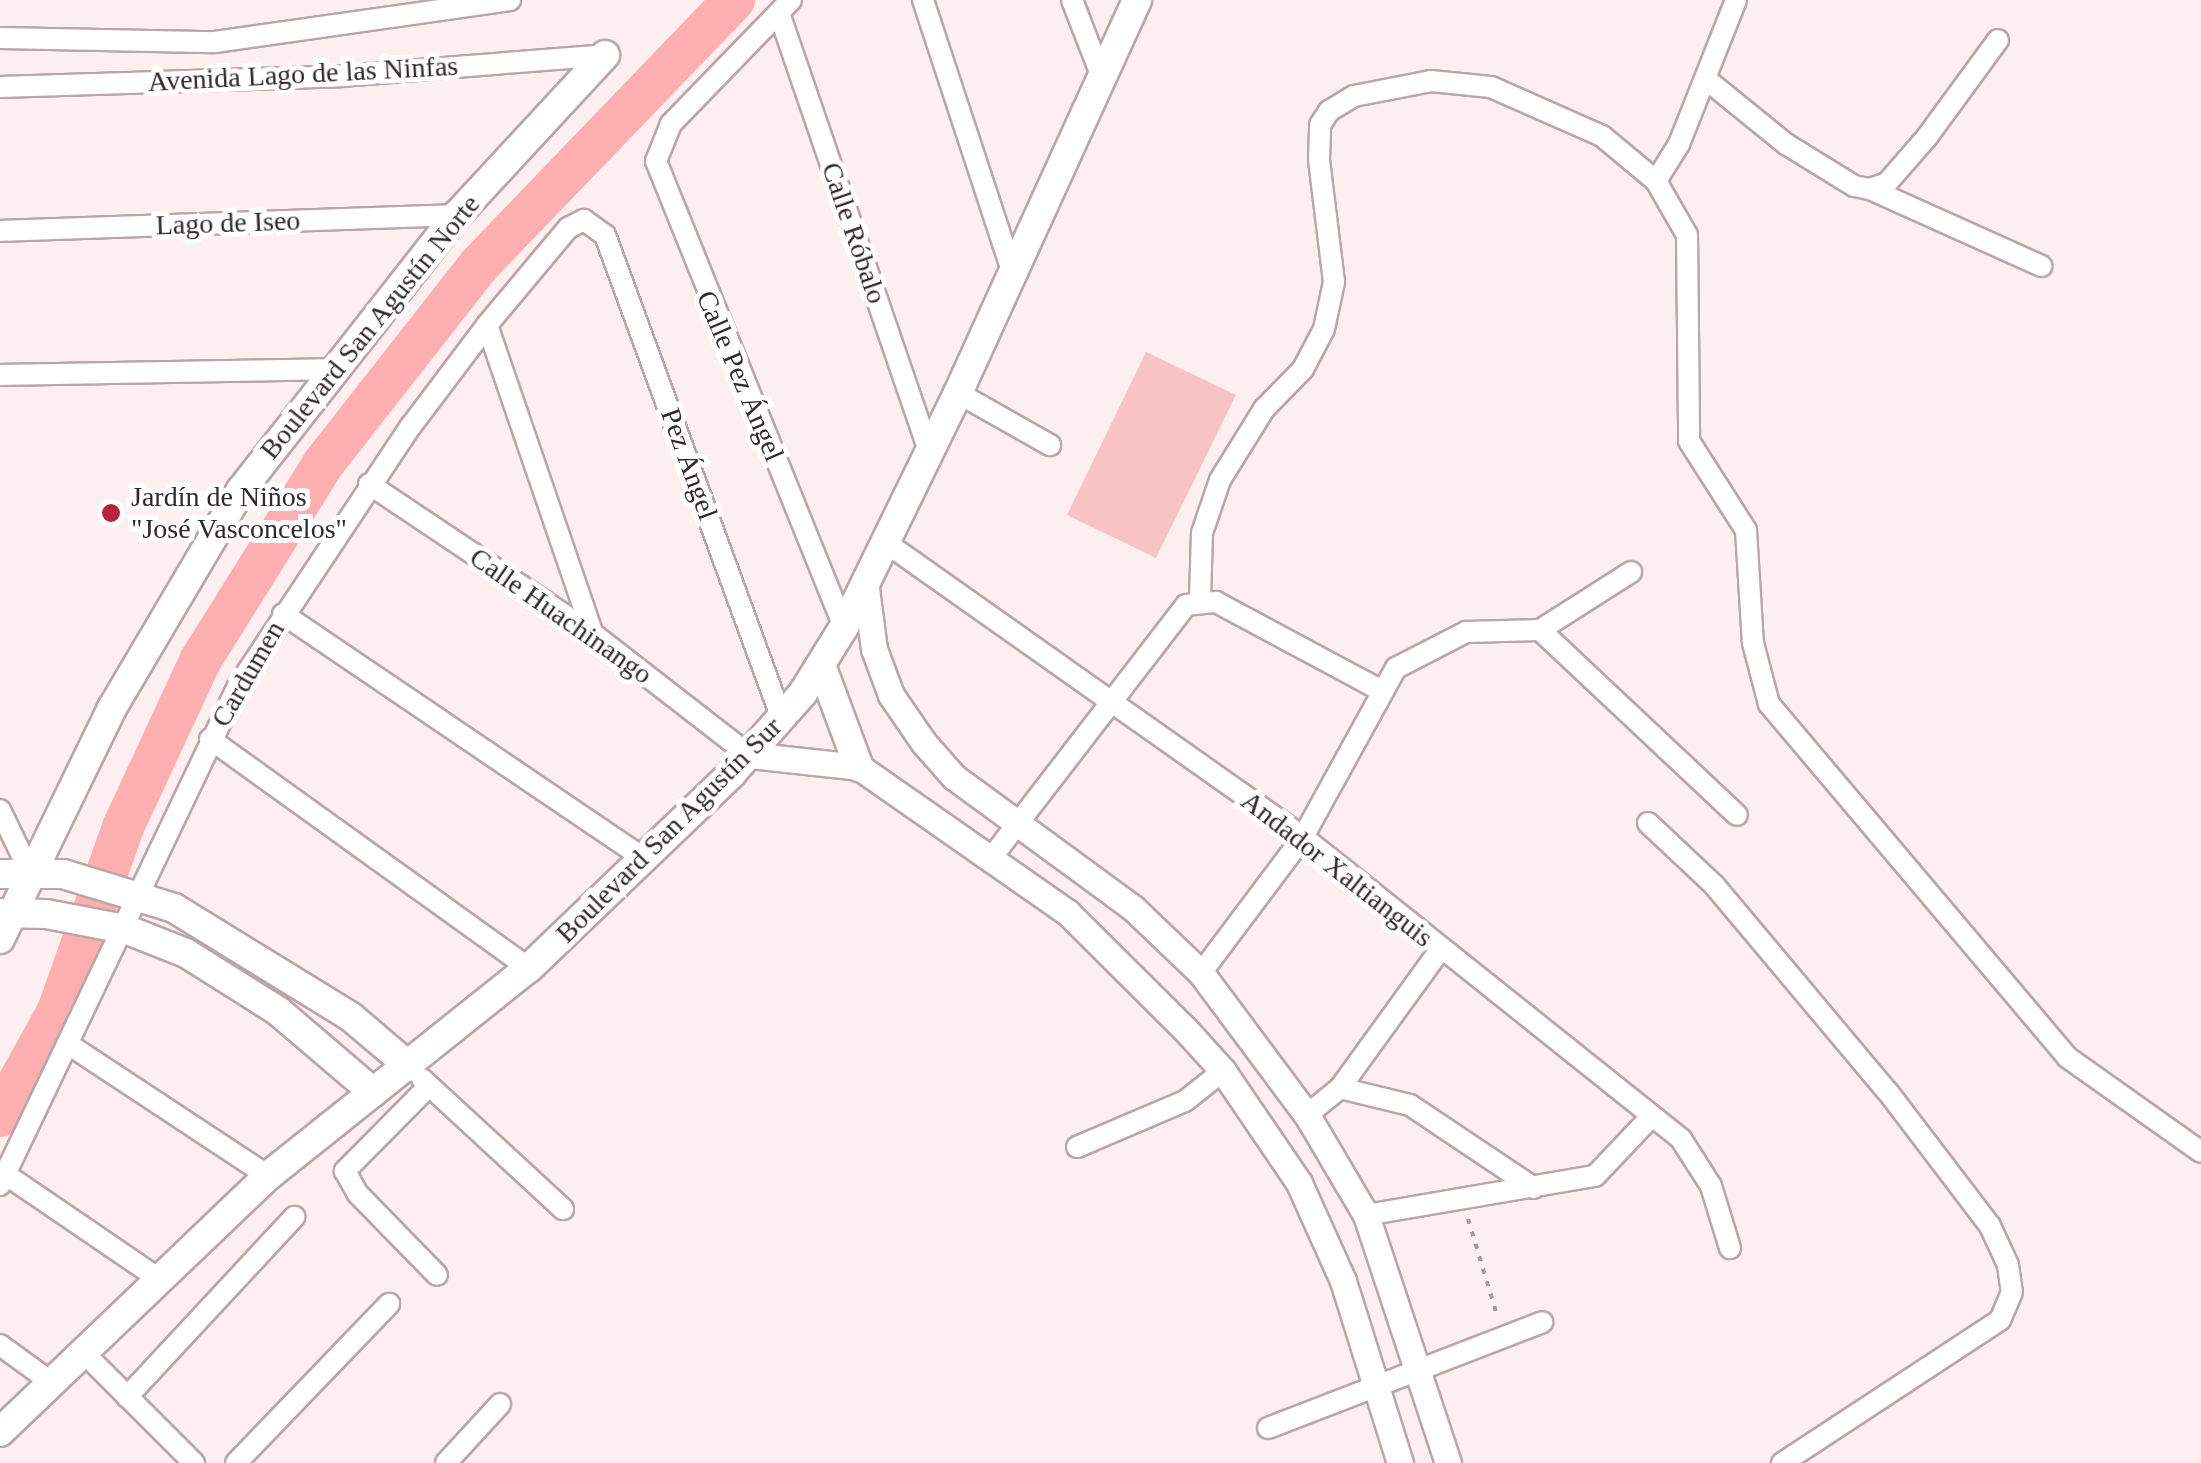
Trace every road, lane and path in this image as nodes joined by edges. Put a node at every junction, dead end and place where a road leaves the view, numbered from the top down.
1 (510, 0) edge
2 (923, 0) edge
3 (1072, 0) edge
4 (1137, 0) edge
5 (1736, 0) edge
6 (785, 7) edge
7 (0, 38) edge
8 (1998, 40) dead end
9 (605, 55) joint
10 (1103, 80) junction
11 (1707, 80) junction
12 (0, 87) edge
13 (1656, 181) junction
14 (1870, 189) junction
15 (457, 214) junction
16 (584, 220) joint
17 (0, 231) edge
18 (2041, 266) dead end
19 (1013, 273) junction
20 (486, 325) junction
21 (334, 370) junction
22 (0, 375) edge
23 (958, 392) junction
24 (1050, 445) dead end
25 (929, 452) junction
26 (369, 484) junction
27 (884, 542) junction
28 (1631, 572) dead end
29 (865, 581) junction
30 (1200, 600) junction
31 (283, 614) junction
32 (844, 627) junction
33 (1540, 630) junction
34 (593, 634) junction
35 (822, 664) junction
36 (1382, 690) junction
37 (1112, 701) junction
38 (782, 719) junction
39 (210, 739) junction
40 (748, 755) junction
41 (859, 767) junction
42 (0, 810) edge
43 (1737, 815) dead end
44 (1023, 822) junction
45 (1648, 823) dead end
46 (1303, 838) junction
47 (992, 857) junction
48 (645, 859) junction
49 (30, 872) junction
50 (0, 874) edge
51 (131, 892) junction
52 (6, 912) edge
53 (114, 928) junction
54 (0, 940) edge
55 (1440, 950) junction
56 (529, 968) junction
57 (1201, 973) junction
58 (68, 1044) junction
59 (1223, 1070) junction
60 (419, 1077) junction
61 (1340, 1088) junction
62 (373, 1092) junction
63 (1308, 1115) junction
64 (1650, 1118) junction
65 (1076, 1147) dead end
66 (2201, 1152) edge
67 (268, 1176) junction
68 (2, 1179) edge
69 (1534, 1188) junction
70 (1461, 1195) junction
71 (563, 1209) dead end
72 (1366, 1215) junction
73 (294, 1218) dead end
74 (1730, 1248) dead end
75 (437, 1276) dead end
76 (162, 1281) junction
77 (389, 1304) dead end
78 (1542, 1322) dead end
79 (1503, 1334) junction
80 (0, 1345) edge
81 (83, 1352) junction
82 (1418, 1368) junction
83 (51, 1382) junction
84 (1378, 1388) junction
85 (127, 1397) junction
86 (500, 1404) dead end
87 (1268, 1428) dead end
88 (0, 1432) edge
89 (194, 1463) edge
90 (236, 1463) edge
91 (446, 1463) edge
92 (1400, 1463) edge
93 (1448, 1463) edge
94 (1782, 1463) edge

1 - 7 street
2 - 19 street
3 - 10 street
4 - 10 main road, Boulevard San Agustín Sur
5 - 11 street
6 - 25 street, Calle Róbalo
6 - 32 street, Calle Pez Ángel
8 - 14 street
9 - 12 street, Avenida Lago de las Ninfas
9 - 15 main road, Boulevard San Agustín Norte
10 - 19 main road, Boulevard San Agustín Sur
11 - 13 street
11 - 14 street
13 - 30 street
13 - 66 street
14 - 18 street
15 - 17 street, Lago de Iseo
15 - 21 main road, Boulevard San Agustín Norte
16 - 20 street, Cardumen
16 - 38 street, Pez Ángel
19 - 23 main road, Boulevard San Agustín Sur
20 - 26 street, Cardumen
20 - 34 street
21 - 22 street
21 - 49 main road, Boulevard San Agustín Norte
23 - 24 street
23 - 25 main road, Boulevard San Agustín Sur
25 - 27 main road, Boulevard San Agustín Sur
26 - 31 street, Cardumen
26 - 34 street, Calle Huachinango
27 - 29 main road, Boulevard San Agustín Sur
27 - 37 street, Andador Xaltianguis
28 - 33 street
29 - 32 main road, Boulevard San Agustín Sur
29 - 44 street
30 - 36 street
30 - 37 street
31 - 39 street, Cardumen
31 - 48 street
32 - 35 main road, Boulevard San Agustín Sur
33 - 36 street
33 - 43 street
34 - 40 street, Calle Huachinango
35 - 38 main road, Boulevard San Agustín Sur
35 - 41 main road
36 - 46 street
37 - 44 street
37 - 46 street, Andador Xaltianguis
38 - 40 main road, Boulevard San Agustín Sur
39 - 51 street, Cardumen
39 - 56 street
40 - 41 street
40 - 48 main road, Boulevard San Agustín Sur
41 - 47 street
42 - 49 street
44 - 47 street
44 - 57 street
45 - 94 street
46 - 55 street, Andador Xaltianguis
46 - 57 street
47 - 59 street
48 - 56 main road, Boulevard San Agustín Sur
49 - 50 main road
49 - 51 main road
49 - 52 main road, Boulevard San Agustín Norte
51 - 53 street, Cardumen
51 - 60 main road
52 - 53 main road
52 - 54 main road, Boulevard San Agustín Norte
53 - 58 street, Cardumen
53 - 62 main road
55 - 61 street
55 - 64 street, Andador Xaltianguis
56 - 60 main road, Boulevard San Agustín Sur
57 - 63 street
58 - 67 street
58 - 68 street, Cardumen
59 - 65 street
59 - 84 street
60 - 62 main road, Boulevard San Agustín Sur
60 - 71 street
60 - 75 street
61 - 63 street
61 - 69 street
62 - 67 main road, Boulevard San Agustín Sur
63 - 72 street
64 - 69 street
64 - 74 street, Andador Xaltianguis
67 - 76 main road, Boulevard San Agustín Sur
68 - 76 street
69 - 70 street
70 - 72 street
70 - 79 path
72 - 82 street
73 - 85 street
76 - 81 main road, Boulevard San Agustín Sur
77 - 90 street
78 - 79 street
79 - 82 street
80 - 83 street
81 - 83 main road, Boulevard San Agustín Sur
81 - 85 street
82 - 84 street
82 - 93 street
83 - 88 main road, Boulevard San Agustín Sur
84 - 87 street
84 - 92 street
85 - 89 street
86 - 91 street

